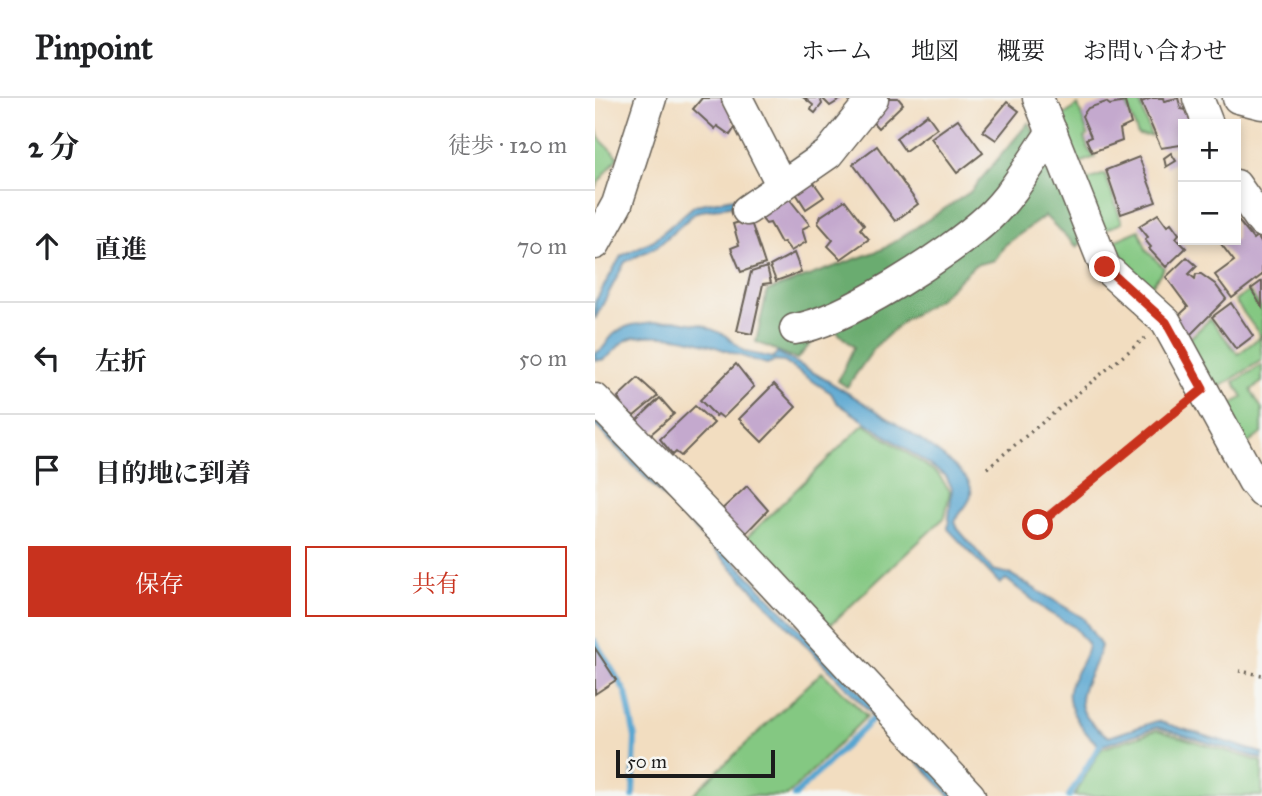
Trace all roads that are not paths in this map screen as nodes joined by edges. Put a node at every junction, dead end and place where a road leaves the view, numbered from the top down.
1 (651, 98) edge
2 (737, 98) edge
3 (873, 98) edge
4 (1038, 98) edge
5 (1198, 98) edge
6 (1238, 98) edge
7 (1262, 104) edge
8 (1206, 119) edge
9 (1052, 131) junction
10 (782, 186) junction
11 (1241, 192) edge
12 (747, 210) dead end
13 (1262, 222) edge
14 (595, 244) edge
15 (795, 329) dead end
16 (595, 399) edge
17 (1262, 492) edge
18 (969, 796) edge

1 - 14 street
2 - 10 street
3 - 10 street
4 - 9 street
5 - 8 street
6 - 7 street
9 - 15 street
9 - 17 street
10 - 12 street
11 - 13 street
16 - 18 street

